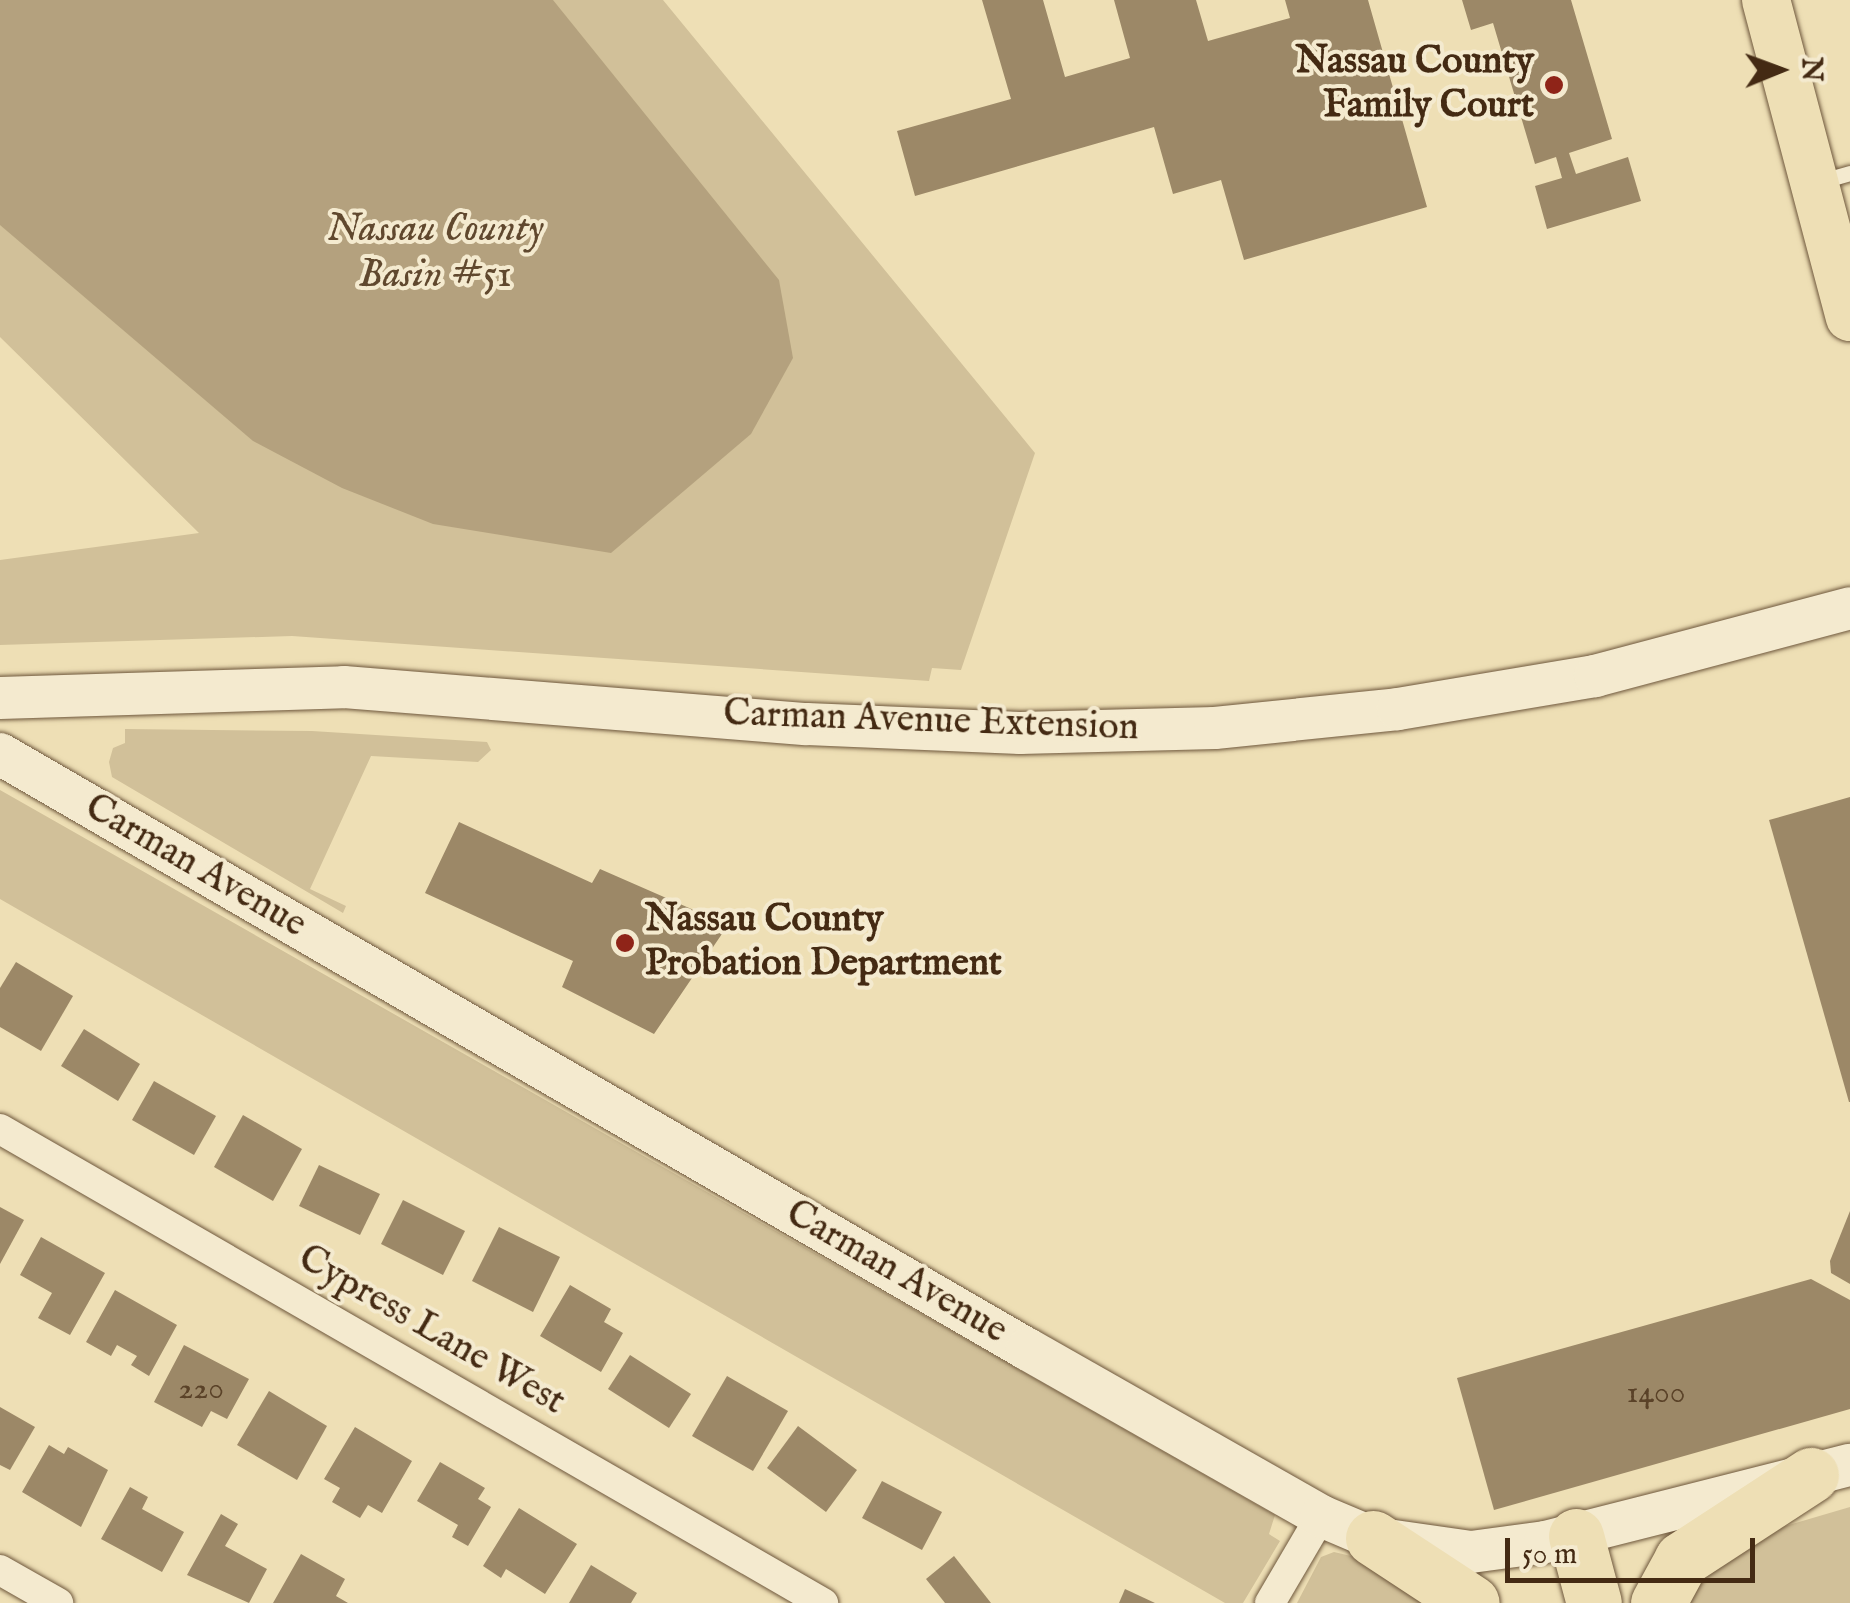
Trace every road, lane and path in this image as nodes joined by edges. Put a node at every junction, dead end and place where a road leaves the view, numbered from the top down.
1 (1766, 0) edge
2 (1832, 178) edge
3 (1839, 235) edge
4 (1850, 317) edge
5 (1850, 608) edge
6 (0, 698) edge
7 (0, 754) edge
8 (0, 1129) edge
9 (1830, 1470) edge
10 (1321, 1516) junction
11 (1373, 1538) junction
12 (1561, 1539) junction
13 (0, 1570) edge
14 (58, 1603) edge
15 (823, 1603) edge
16 (1270, 1603) edge
17 (1472, 1603) edge
18 (1562, 1603) edge
19 (1594, 1603) edge
20 (1658, 1603) edge

1 - 2 main road
2 - 3 main road
3 - 4 main road
5 - 6 main road, Carman Avenue Extension
7 - 10 main road, Carman Avenue
8 - 15 street, Cypress Lane West
9 - 12 main road, Carman Avenue
9 - 20 highway
10 - 11 main road, Carman Avenue
10 - 16 street
11 - 12 main road, Carman Avenue
11 - 17 highway
12 - 18 highway
12 - 19 highway
13 - 14 street

